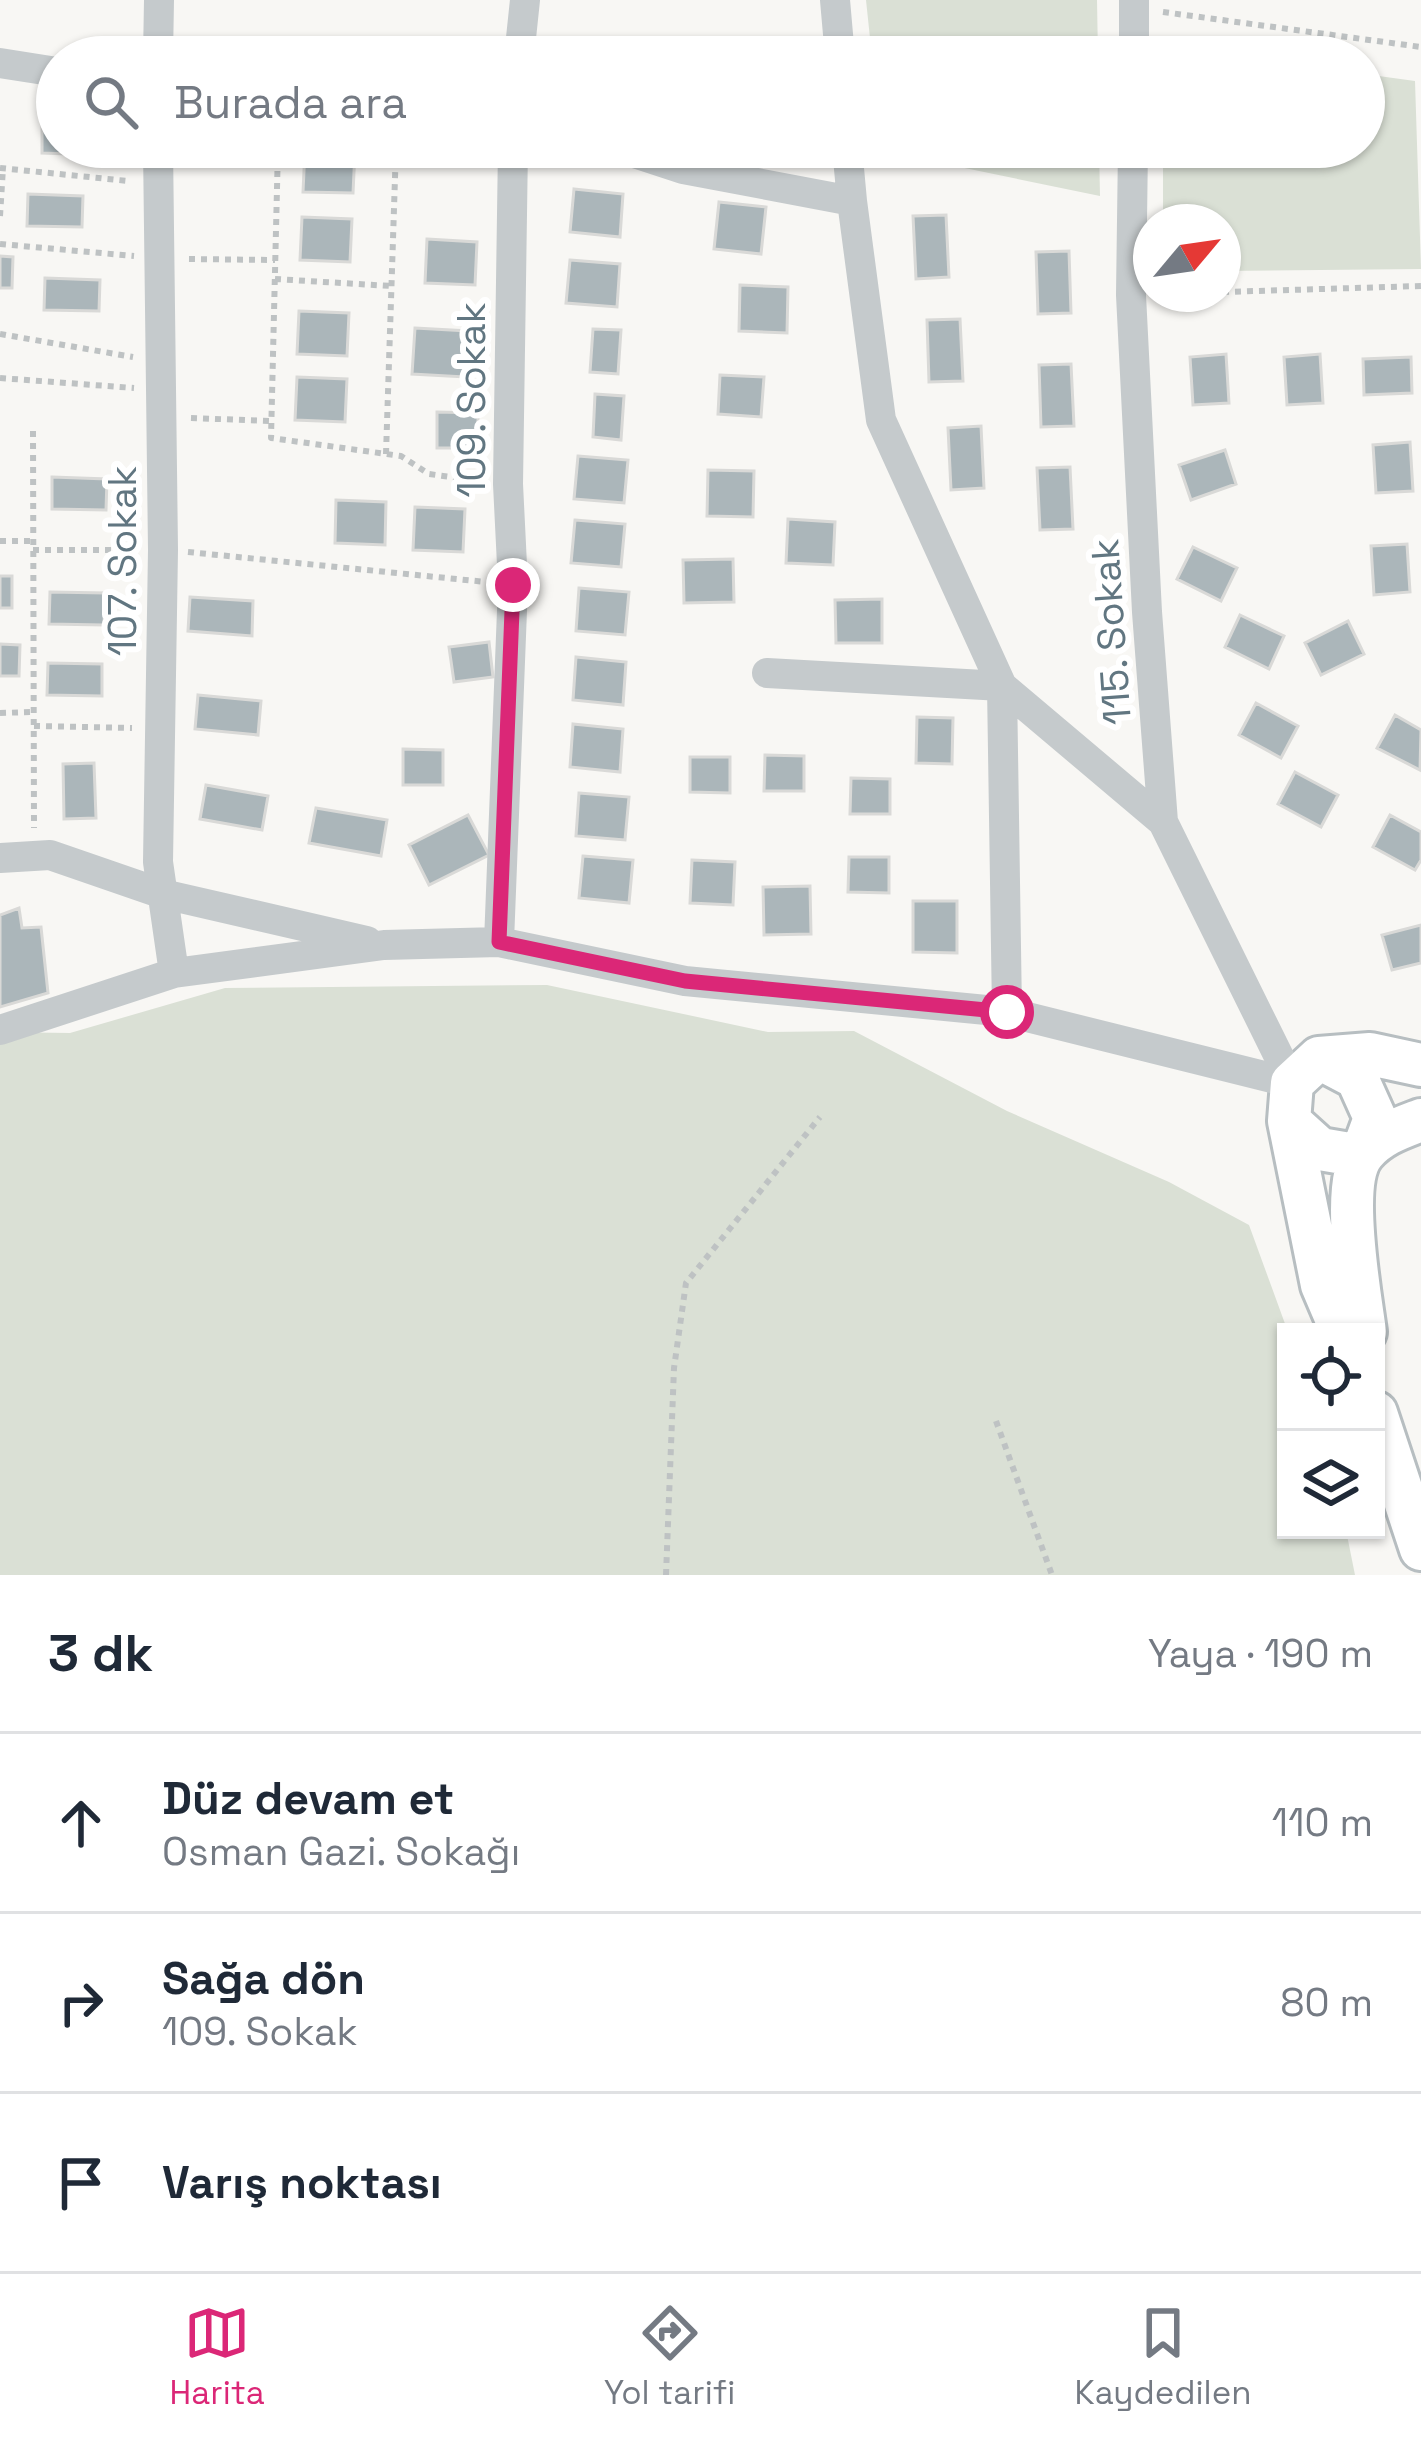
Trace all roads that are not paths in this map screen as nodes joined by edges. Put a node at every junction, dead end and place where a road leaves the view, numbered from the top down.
1 (159, 0) edge
2 (525, 0) edge
3 (835, 0) edge
4 (1134, 4) edge
5 (158, 36) edge
6 (521, 36) edge
7 (838, 36) edge
8 (1134, 36) edge
9 (0, 63) edge
10 (36, 69) edge
11 (158, 168) edge
12 (513, 168) edge
13 (679, 168) edge
14 (849, 168) edge
15 (1133, 168) edge
16 (852, 201) junction
17 (767, 673) dead end
18 (1002, 686) junction
19 (1162, 822) junction
20 (0, 857) edge
21 (163, 894) junction
22 (499, 942) junction
23 (384, 945) junction
24 (174, 973) junction
25 (1007, 1012) junction
26 (0, 1030) edge
27 (1421, 1065) edge
28 (1300, 1087) junction
29 (1421, 1120) edge
30 (1360, 1156) junction
31 (1338, 1323) edge
32 (1364, 1323) edge
33 (1382, 1431) edge
34 (1421, 1549) edge

1 - 5 street
2 - 6 street
3 - 7 street
4 - 8 street
9 - 10 street
11 - 21 street, 107. Sokak
12 - 22 street, 109. Sokak
13 - 16 street
14 - 16 street
15 - 19 street, 115. Sokak
16 - 18 street
17 - 18 street
18 - 19 street
18 - 25 street
19 - 28 street, 115. Sokak
20 - 21 street
21 - 23 street
21 - 24 street, 107. Sokak
22 - 23 street
22 - 25 street
23 - 24 street
24 - 26 street
25 - 28 street
27 - 28 main road
28 - 30 main road
28 - 30 main road
28 - 31 main road
29 - 30 main road
30 - 32 main road
33 - 34 main road

